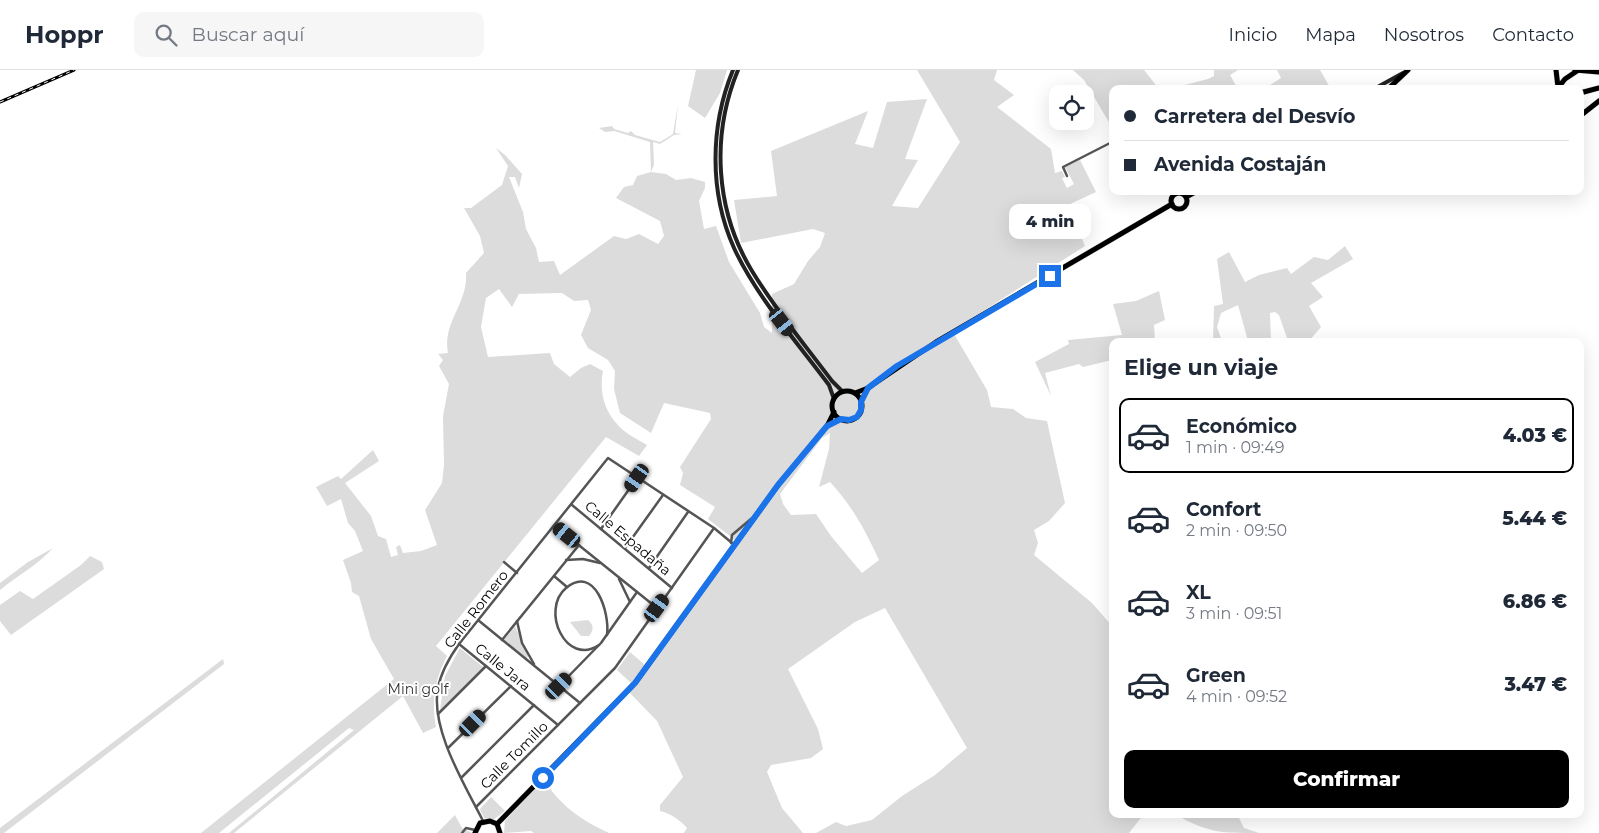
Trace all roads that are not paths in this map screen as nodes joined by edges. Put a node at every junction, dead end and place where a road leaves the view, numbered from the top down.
1 (733, 70) edge
2 (738, 70) edge
3 (1409, 70) edge
4 (1556, 70) edge
5 (1575, 70) edge
6 (1599, 72) edge
7 (1381, 85) edge
8 (1392, 85) edge
9 (1557, 85) edge
10 (1560, 85) edge
11 (1599, 88) edge
12 (1584, 91) edge
13 (1599, 101) edge
14 (1584, 113) edge
15 (1109, 144) edge
16 (1066, 176) dead end
17 (1178, 195) edge
18 (1183, 195) edge
19 (1172, 204) junction
20 (868, 388) junction
21 (843, 392) junction
22 (855, 393) junction
23 (834, 399) junction
24 (861, 402) junction
25 (834, 412) junction
26 (841, 419) junction
27 (827, 426) junction
28 (637, 478) junction
29 (663, 495) junction
30 (572, 505) junction
31 (688, 512) junction
32 (555, 526) junction
33 (714, 528) junction
34 (601, 529) junction
35 (579, 545) junction
36 (733, 545) junction
37 (625, 548) junction
38 (566, 560) junction
39 (504, 562) dead end
40 (603, 564) junction
41 (648, 568) junction
42 (517, 573) junction
43 (617, 575) junction
44 (554, 576) junction
45 (567, 587) junction
46 (672, 588) junction
47 (637, 592) junction
48 (630, 602) junction
49 (657, 608) junction
50 (478, 620) junction
51 (517, 622) junction
52 (607, 634) junction
53 (502, 640) junction
54 (459, 644) junction
55 (599, 645) junction
56 (486, 666) junction
57 (536, 667) junction
58 (511, 686) junction
59 (559, 686) junction
60 (580, 703) junction
61 (534, 705) junction
62 (438, 714) junction
63 (558, 725) junction
64 (448, 748) junction
65 (462, 777) junction
66 (476, 806) junction
67 (483, 822) junction
68 (497, 824) junction
69 (475, 831) edge
70 (462, 833) edge
71 (500, 833) edge

1 - 23 main road
2 - 21 main road
3 - 7 main road
3 - 8 highway
4 - 9 highway
5 - 6 highway
5 - 10 highway
11 - 12 highway
13 - 14 highway
15 - 16 street
17 - 19 highway
18 - 19 highway
19 - 20 highway
20 - 22 highway
20 - 24 highway
21 - 22 highway
21 - 23 highway
22 - 24 highway
23 - 25 highway
24 - 26 highway
25 - 26 highway
25 - 27 highway
26 - 27 highway
27 - 36 highway
28 - 29 street
28 - 30 street, Calle Romero
28 - 34 street
29 - 31 street
29 - 37 street
30 - 32 street, Calle Romero
30 - 34 street, Calle Espadaña
31 - 33 street
31 - 41 street
32 - 35 street
32 - 42 street, Calle Romero
33 - 36 street
33 - 46 street, Calle Tomillo
34 - 37 street, Calle Espadaña
35 - 38 street
35 - 40 street
36 - 68 highway
37 - 41 street, Calle Espadaña
38 - 40 street
38 - 44 street
39 - 42 street
40 - 43 street
41 - 46 street, Calle Espadaña
42 - 50 street, Calle Romero
43 - 47 street
43 - 48 street
44 - 45 street
44 - 51 street
45 - 52 street
45 - 55 street
46 - 49 street, Calle Tomillo
47 - 48 street
47 - 49 street
48 - 52 street
49 - 60 street, Calle Tomillo
50 - 53 street
50 - 54 street, Calle Romero
51 - 53 street
51 - 57 street
52 - 55 street
53 - 57 street
54 - 56 street, Calle Jara
54 - 62 street, Calle Romero
55 - 59 street
56 - 58 street, Calle Jara
56 - 62 street
57 - 59 street
58 - 61 street, Calle Jara
58 - 64 street
59 - 60 street
60 - 63 street, Calle Tomillo
61 - 63 street, Calle Jara
61 - 65 street
62 - 64 street, Calle Romero
63 - 66 street, Calle Tomillo
64 - 65 street, Calle Romero
65 - 66 street, Calle Romero
66 - 67 street, Calle Romero
67 - 68 highway
67 - 69 highway
68 - 71 highway
69 - 70 street

